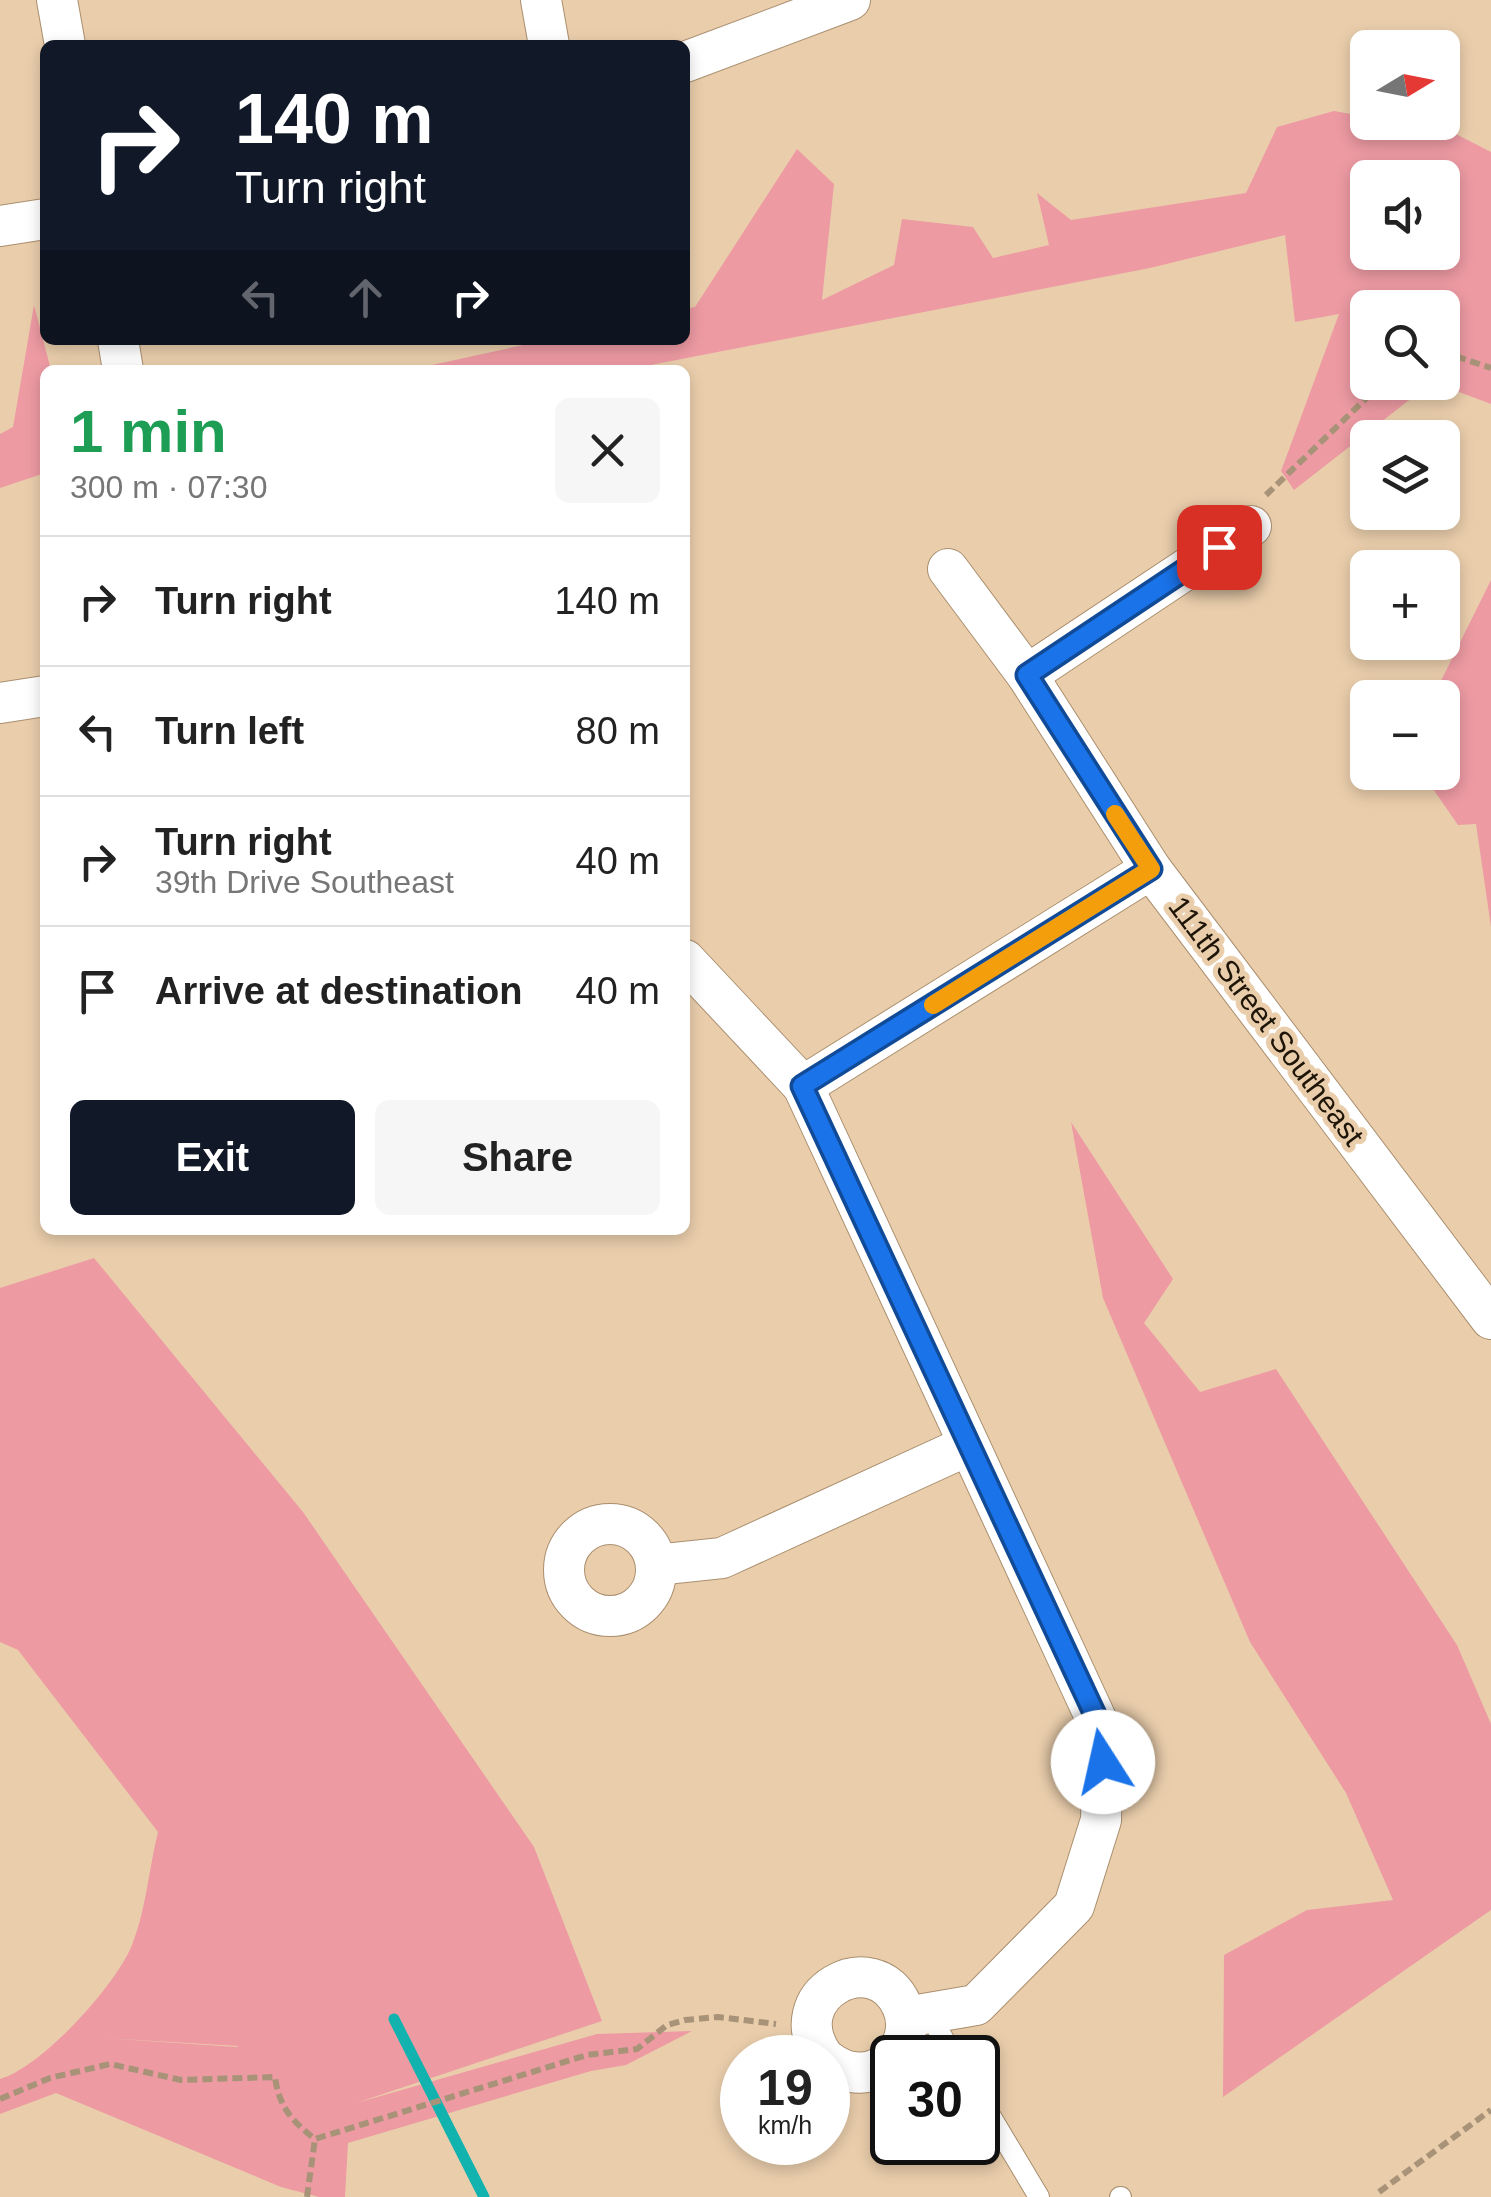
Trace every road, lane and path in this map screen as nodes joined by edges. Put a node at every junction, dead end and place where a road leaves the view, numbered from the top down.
1 (57, 0) edge
2 (541, 0) edge
3 (850, 0) edge
4 (64, 40) edge
5 (548, 40) edge
6 (690, 60) edge
7 (40, 220) edge
8 (0, 226) edge
9 (1460, 358) edge
10 (1491, 368) edge
11 (1364, 400) edge
12 (1251, 526) joint
13 (948, 569) dead end
14 (1027, 675) junction
15 (40, 697) edge
16 (0, 704) edge
17 (1151, 869) junction
18 (690, 965) edge
19 (802, 1086) junction
20 (1491, 1319) edge
21 (969, 1445) junction
22 (656, 1564) dead end
23 (917, 2015) junction
24 (776, 2035) edge
25 (818, 2035) edge
26 (906, 2035) edge
27 (935, 2035) edge
28 (0, 2098) edge
29 (1491, 2110) edge
30 (1000, 2132) edge
31 (315, 2140) junction
32 (1379, 2192) dead end
33 (307, 2197) edge
34 (1039, 2197) edge

1 - 4 street
2 - 5 street
3 - 6 street
7 - 8 street
9 - 10 path
11 - 12 path
12 - 14 street
13 - 14 street, 111th Street Southeast
14 - 17 street, 111th Street Southeast
15 - 16 street
17 - 19 street
17 - 20 street, 111th Street Southeast
18 - 19 street
19 - 21 street
21 - 22 street
21 - 23 street
23 - 25 street
23 - 26 street
23 - 27 lane
24 - 31 path
28 - 31 path
29 - 32 path
30 - 34 lane
31 - 33 path

